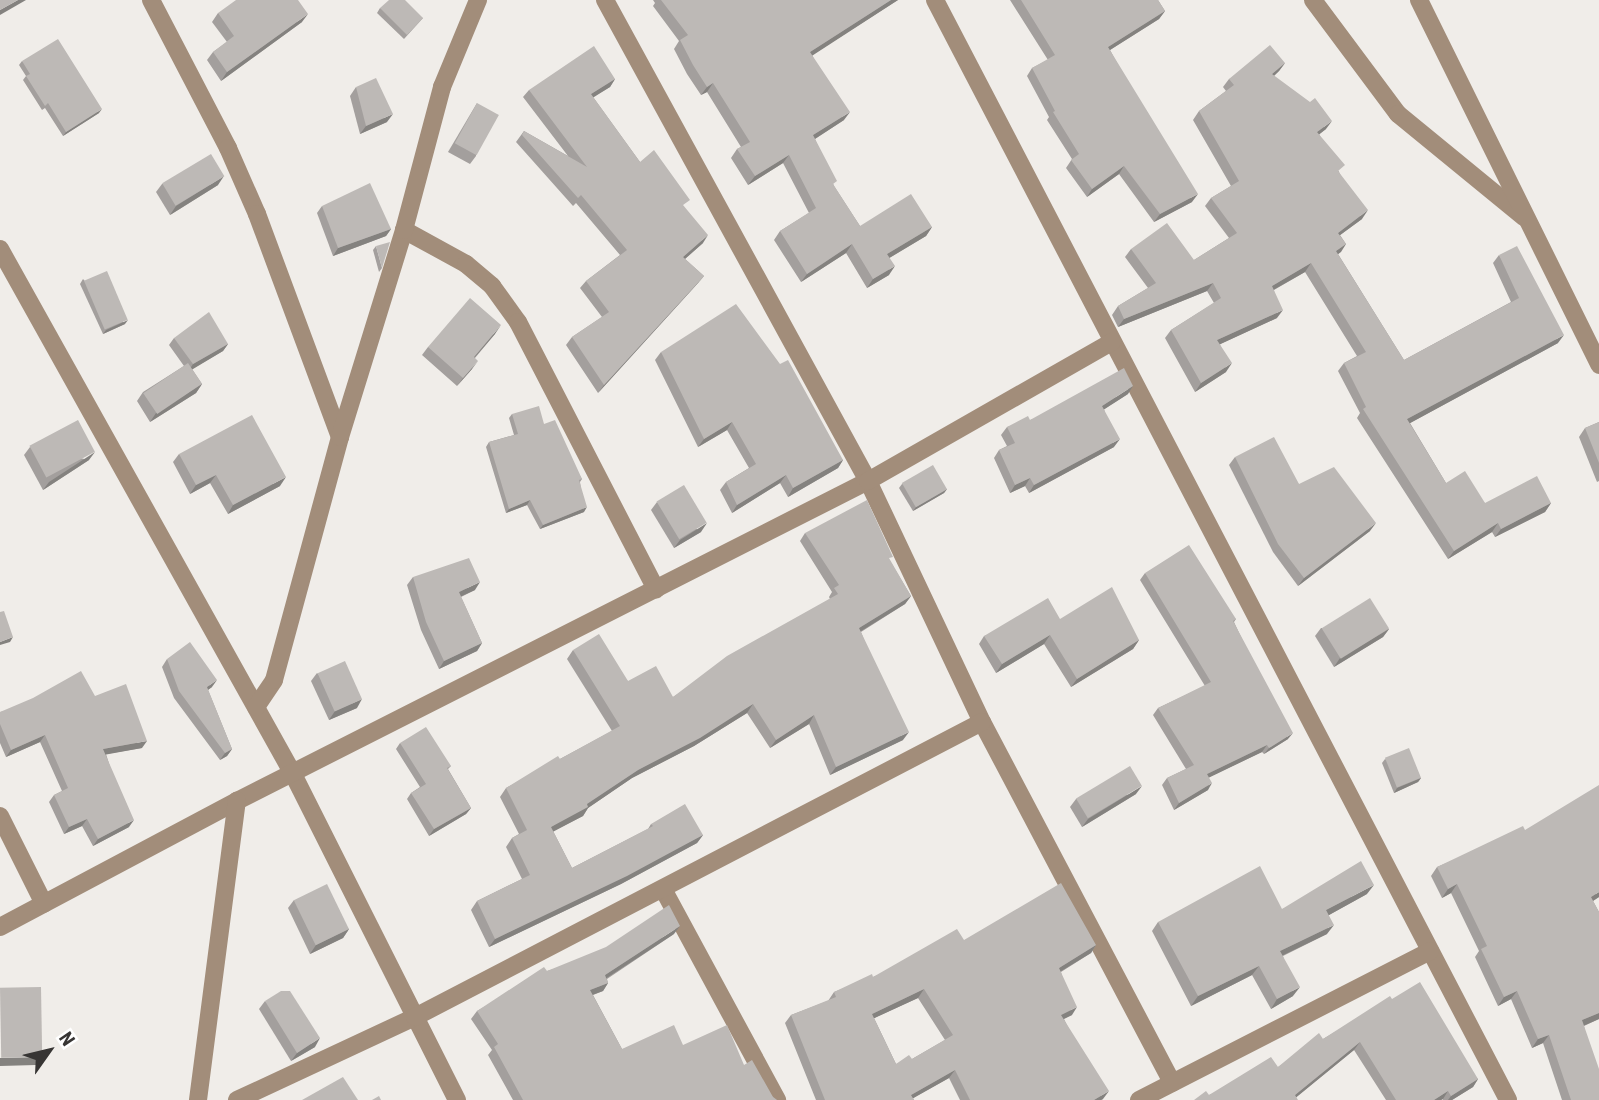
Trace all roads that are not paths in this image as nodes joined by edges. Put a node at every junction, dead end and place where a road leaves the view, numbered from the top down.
1 (151, 0) edge
2 (478, 0) edge
3 (605, 0) edge
4 (935, 0) edge
5 (1313, 0) edge
6 (1419, 0) edge
7 (1528, 220) junction
8 (404, 230) junction
9 (0, 249) edge
10 (1112, 342) junction
11 (1599, 365) edge
12 (340, 438) junction
13 (868, 481) junction
14 (656, 589) junction
15 (257, 707) junction
16 (982, 722) junction
17 (293, 774) junction
18 (237, 801) junction
19 (0, 816) edge
20 (663, 889) junction
21 (44, 904) junction
22 (0, 927) edge
23 (1430, 951) junction
24 (415, 1017) junction
25 (1172, 1083) junction
26 (198, 1100) edge
27 (237, 1100) edge
28 (457, 1100) edge
29 (777, 1100) edge
30 (1139, 1100) edge
31 (1508, 1100) edge

1 - 12 street
2 - 8 street
3 - 13 street
4 - 10 street
5 - 7 street
6 - 7 street
7 - 11 street
8 - 12 street
8 - 14 street
9 - 15 street
10 - 13 street
10 - 23 street
12 - 15 street
13 - 14 street
13 - 16 street
14 - 17 street
15 - 17 street
16 - 20 street
16 - 25 street
17 - 18 street
17 - 24 street
18 - 21 street
18 - 26 street
19 - 21 street
20 - 24 street
20 - 29 street
21 - 22 street
23 - 25 street
23 - 31 street
24 - 27 street
24 - 28 street
25 - 30 street

